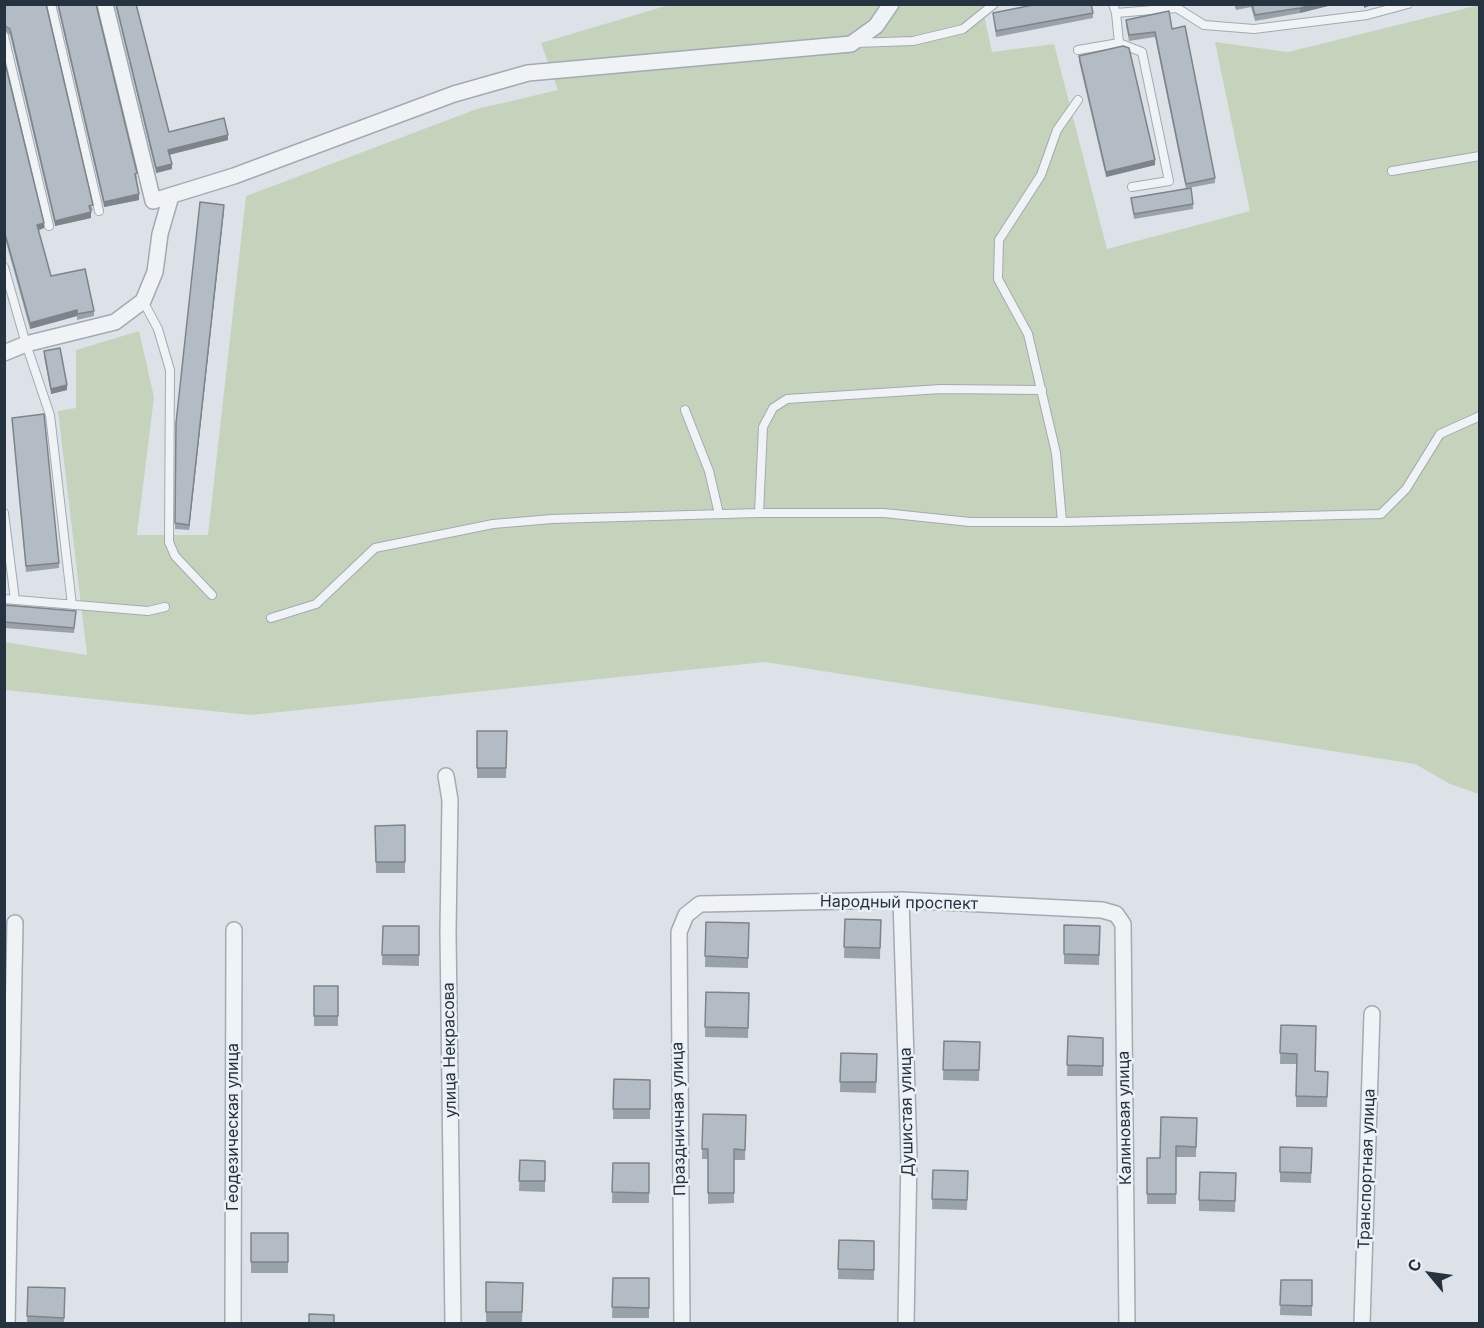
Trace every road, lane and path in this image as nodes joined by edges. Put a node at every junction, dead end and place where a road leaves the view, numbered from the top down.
1 (51, 4) edge
2 (105, 4) edge
3 (891, 4) edge
4 (994, 4) edge
5 (1113, 4) edge
6 (1408, 4) edge
7 (1116, 14) junction
8 (4, 36) edge
9 (1119, 43) junction
10 (851, 44) junction
11 (1078, 50) dead end
12 (1078, 100) dead end
13 (1479, 156) edge
14 (1392, 171) dead end
15 (1132, 187) dead end
16 (171, 196) junction
17 (99, 211) dead end
18 (49, 226) dead end
19 (4, 267) edge
20 (144, 301) junction
21 (26, 344) junction
22 (4, 353) edge
23 (1042, 390) junction
24 (685, 410) dead end
25 (1479, 416) edge
26 (4, 513) edge
27 (759, 513) junction
28 (719, 514) junction
29 (1062, 522) junction
30 (212, 596) dead end
31 (4, 599) edge
32 (15, 600) junction
33 (72, 605) junction
34 (165, 607) dead end
35 (271, 618) dead end
36 (446, 777) dead end
37 (901, 900) junction
38 (1116, 914) joint
39 (686, 915) joint
40 (15, 923) dead end
41 (234, 930) dead end
42 (1372, 1014) dead end
43 (7, 1323) edge
44 (233, 1323) edge
45 (453, 1323) edge
46 (682, 1323) edge
47 (906, 1323) edge
48 (1127, 1323) edge
49 (1362, 1323) edge

1 - 17 lane
2 - 16 street
3 - 10 street
4 - 10 lane
5 - 7 lane
6 - 7 lane
7 - 9 lane
8 - 18 lane
9 - 11 lane
9 - 15 lane
10 - 16 street
12 - 23 lane
13 - 14 lane
16 - 20 street
19 - 21 lane
20 - 21 street
20 - 30 lane
21 - 22 street
21 - 33 lane
23 - 27 lane
23 - 29 lane
24 - 28 lane
25 - 29 lane
26 - 32 lane
27 - 28 lane
27 - 29 lane
28 - 35 lane
31 - 32 lane
32 - 33 lane
33 - 34 lane
36 - 45 street, улица Некрасова
37 - 38 street, Народный проспект
37 - 39 street, Народный проспект
37 - 47 street, Душистая улица
38 - 48 street, Калиновая улица
39 - 46 street, Праздничная улица
40 - 43 street
41 - 44 street, Геодезическая улица
42 - 49 street, Транспортная улица

